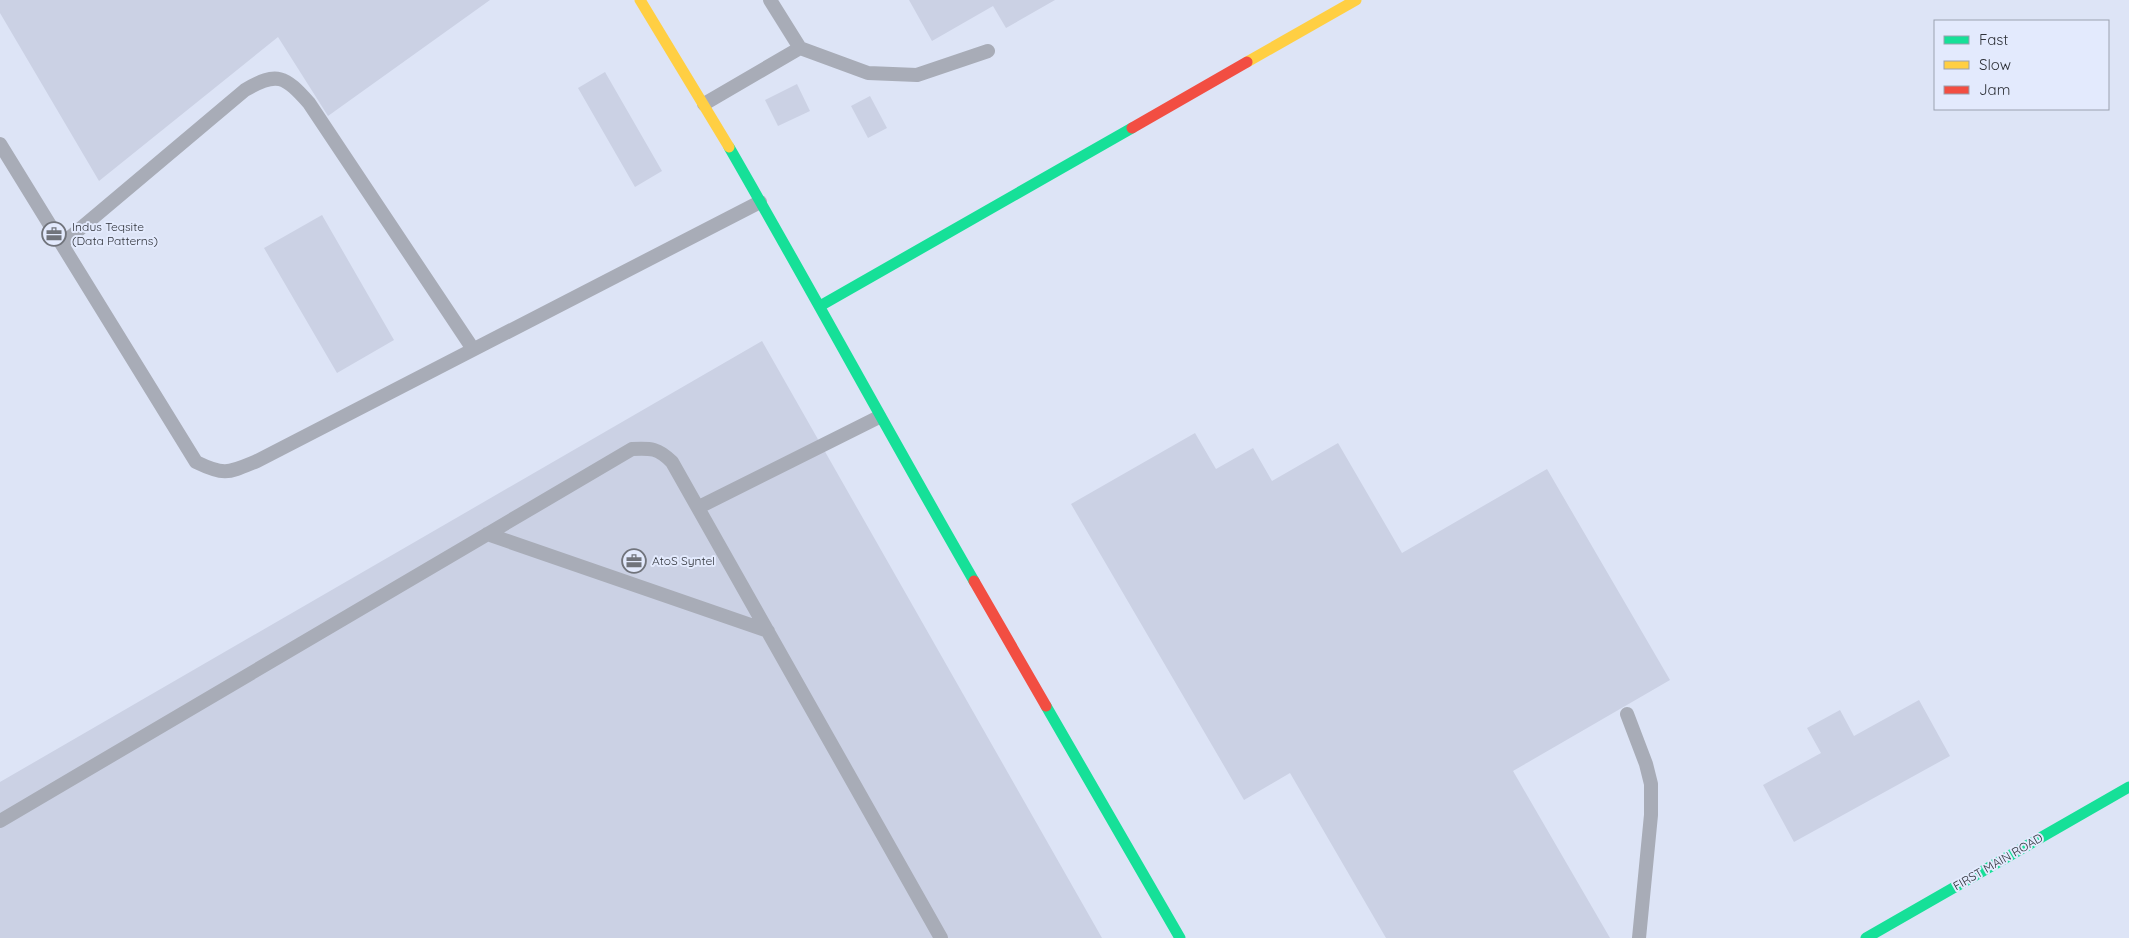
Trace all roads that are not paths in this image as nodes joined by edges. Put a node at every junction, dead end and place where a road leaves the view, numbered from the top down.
1 (640, 0) edge
2 (770, 0) edge
3 (1356, 0) edge
4 (800, 48) junction
5 (988, 51) dead end
6 (704, 104) junction
7 (0, 144) edge
8 (760, 202) junction
9 (62, 244) junction
10 (820, 306) junction
11 (473, 349) junction
12 (879, 417) junction
13 (699, 507) junction
14 (488, 534) junction
15 (768, 631) junction
16 (1627, 714) dead end
17 (2129, 787) edge
18 (0, 820) edge
19 (941, 938) edge
20 (1180, 938) edge
21 (1639, 938) edge
22 (1866, 938) edge

1 - 6 street
2 - 4 lane
3 - 10 street
4 - 5 lane
4 - 6 lane
6 - 8 street
7 - 9 lane
8 - 10 street
8 - 11 lane
9 - 11 lane
9 - 11 lane
10 - 12 street
12 - 13 lane
12 - 20 street
13 - 14 lane
13 - 15 lane
14 - 15 lane
14 - 18 lane
15 - 19 lane
16 - 21 lane
17 - 22 street, FIRST MAIN ROAD

